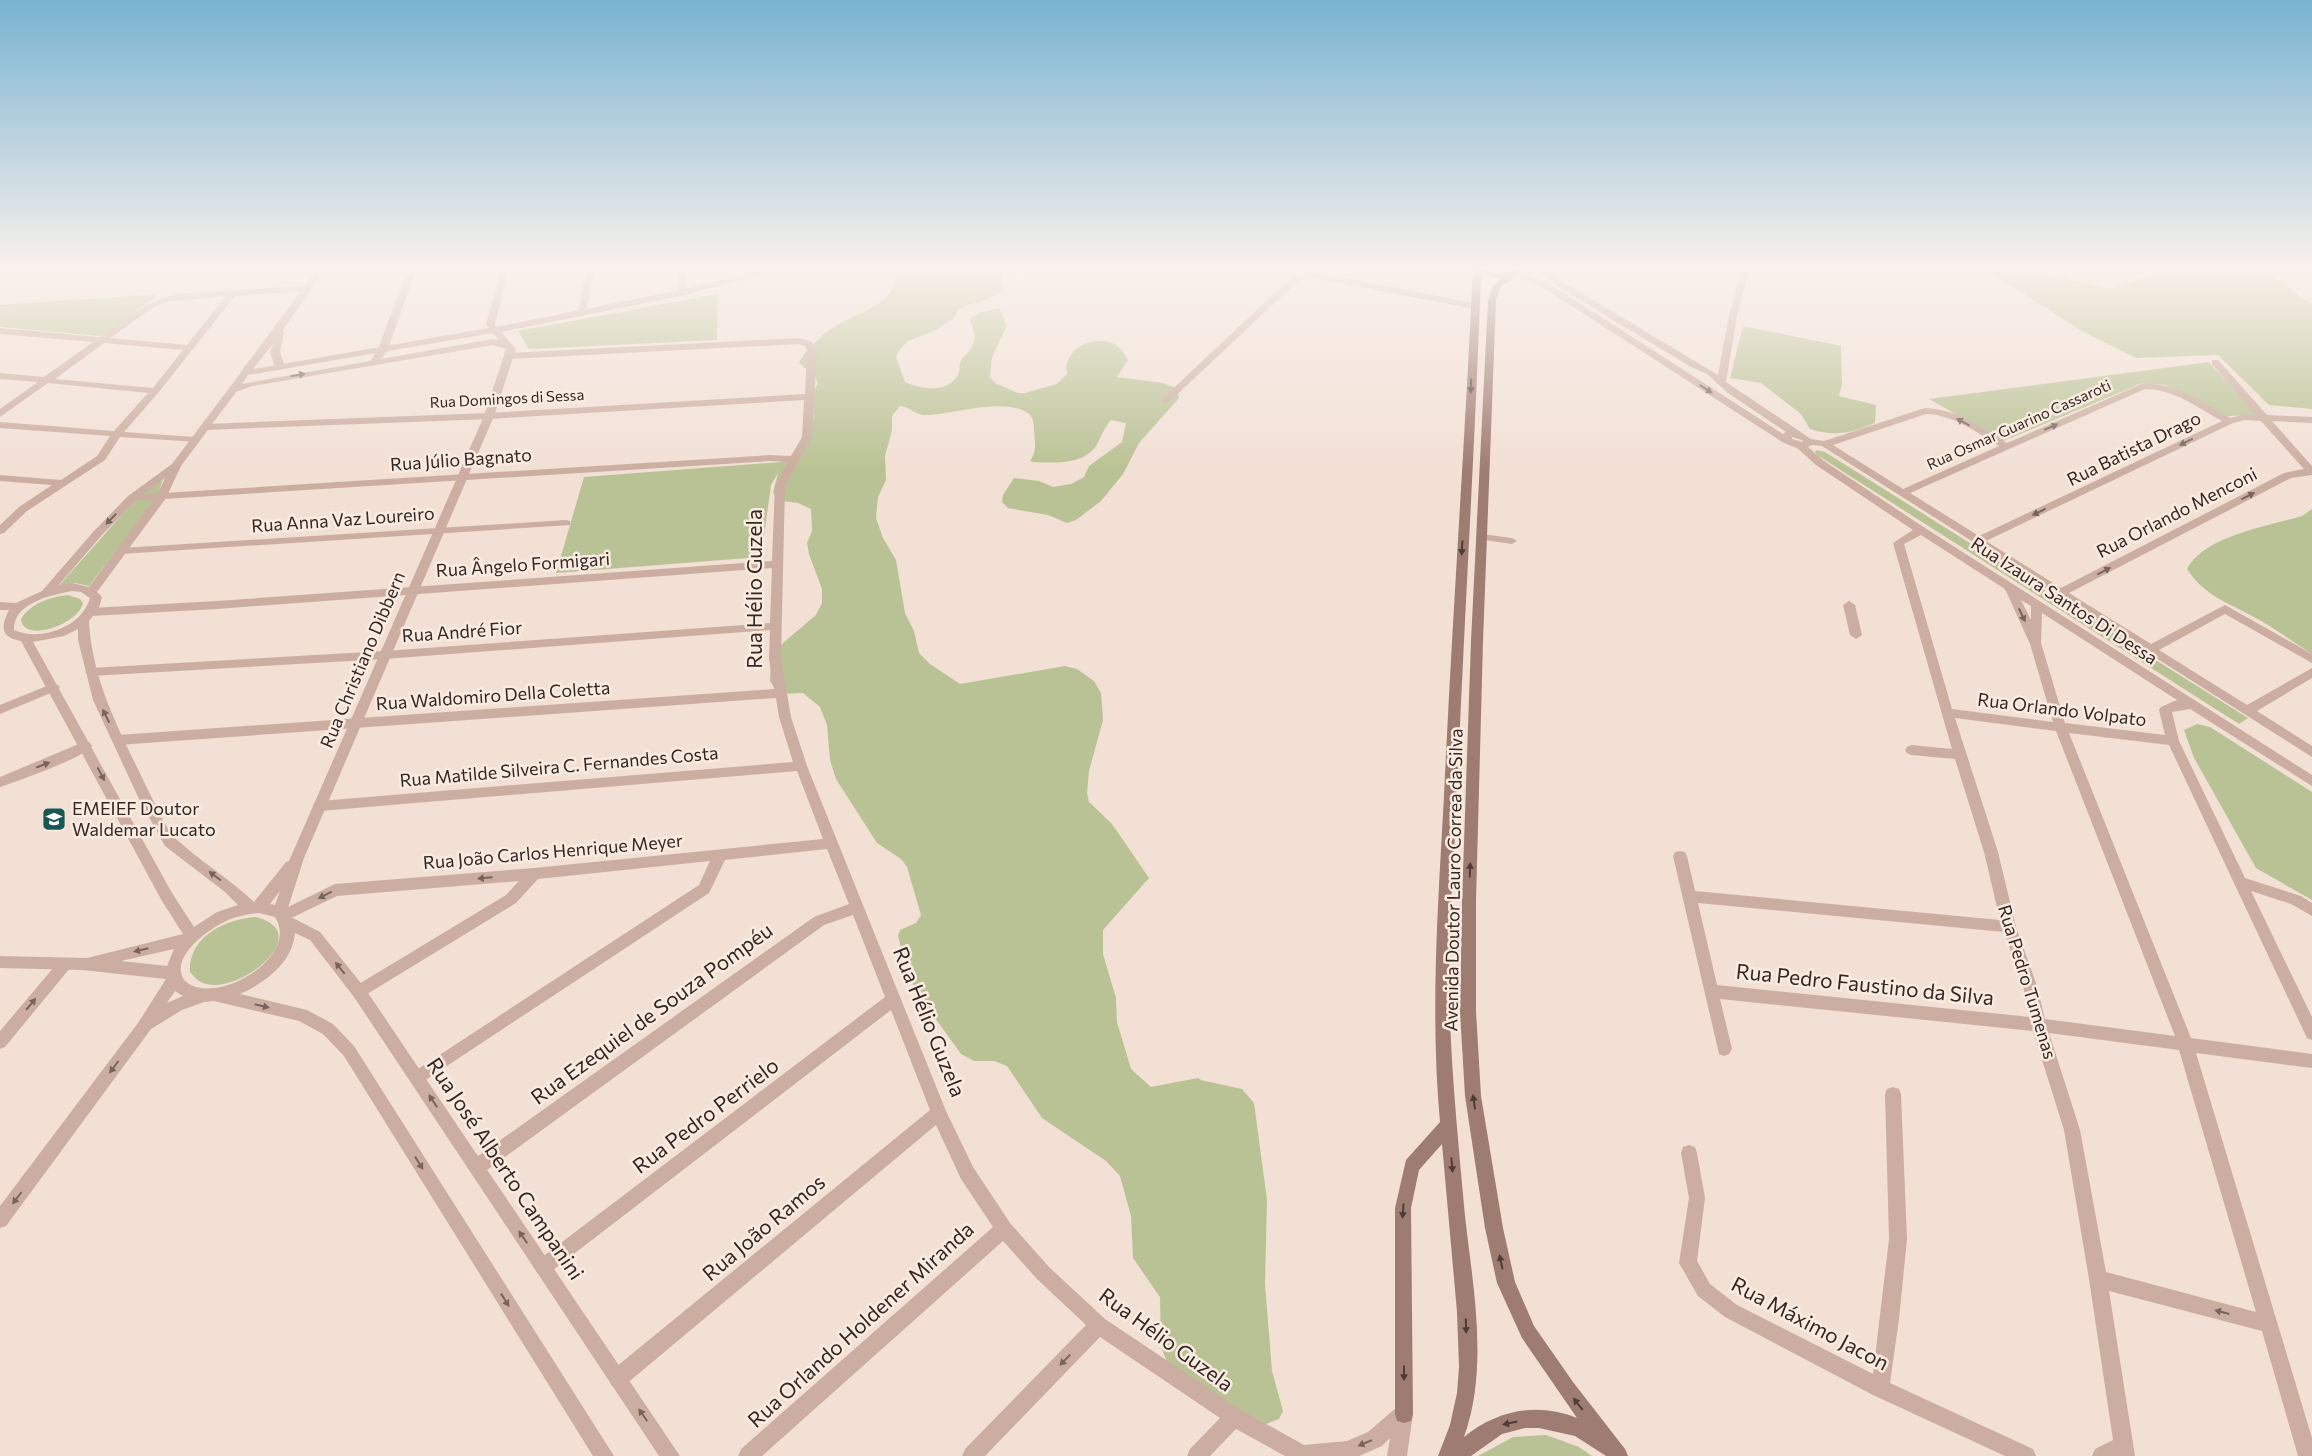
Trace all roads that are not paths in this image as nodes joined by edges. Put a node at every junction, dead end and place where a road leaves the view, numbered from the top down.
1 (33, 334) edge
2 (110, 334) edge
3 (200, 334) edge
4 (276, 334) edge
5 (279, 334) edge
6 (388, 334) edge
7 (477, 334) edge
8 (488, 334) edge
9 (498, 334) edge
10 (1236, 334) edge
11 (1473, 334) edge
12 (1490, 334) edge
13 (1622, 334) edge
14 (1640, 334) edge
15 (1643, 334) edge
16 (1731, 334) edge
17 (1646, 336) junction
18 (102, 340) junction
19 (510, 346) junction
20 (189, 348) junction
21 (455, 348) junction
22 (383, 349) junction
23 (510, 356) junction
24 (1727, 360) junction
25 (375, 362) junction
26 (2215, 362) dead end
27 (1694, 365) junction
28 (280, 367) junction
29 (1680, 371) junction
30 (244, 375) junction
31 (0, 376) edge
32 (46, 380) junction
33 (1722, 381) junction
34 (250, 384) junction
35 (233, 390) junction
36 (155, 392) junction
37 (809, 397) junction
38 (1165, 401) dead end
39 (0, 414) edge
40 (489, 416) junction
41 (2263, 417) junction
42 (2312, 420) edge
43 (2230, 421) junction
44 (0, 425) edge
45 (205, 427) junction
46 (117, 434) junction
47 (1795, 434) junction
48 (196, 440) junction
49 (1786, 441) junction
50 (1804, 444) junction
51 (1825, 444) junction
52 (2006, 446) junction
53 (793, 459) junction
54 (176, 466) junction
55 (2312, 472) edge
56 (0, 478) edge
57 (462, 478) junction
58 (61, 483) junction
59 (1902, 493) junction
60 (162, 496) junction
61 (132, 498) junction
62 (566, 523) dead end
63 (1921, 530) junction
64 (0, 531) edge
65 (439, 532) junction
66 (1481, 541) junction
67 (1512, 541) dead end
68 (1978, 541) junction
69 (1501, 547) dead end
70 (121, 551) junction
71 (778, 564) junction
72 (2009, 585) junction
73 (413, 590) junction
74 (91, 592) junction
75 (46, 593) junction
76 (2060, 593) junction
77 (2037, 603) junction
78 (1850, 605) dead end
79 (0, 606) edge
80 (18, 607) junction
81 (87, 616) junction
82 (3, 625) edge
83 (776, 626) junction
84 (1856, 635) dead end
85 (26, 639) junction
86 (2036, 644) junction
87 (2150, 650) junction
88 (385, 655) junction
89 (2312, 659) edge
90 (91, 672) junction
91 (2312, 672) edge
92 (54, 687) junction
93 (781, 693) junction
94 (2192, 704) junction
95 (0, 710) edge
96 (2247, 711) junction
97 (1947, 713) junction
98 (356, 723) junction
99 (2061, 729) junction
100 (118, 740) junction
101 (2173, 741) junction
102 (86, 746) junction
103 (1911, 750) dead end
104 (2312, 752) edge
105 (1960, 754) junction
106 (801, 766) junction
107 (2312, 781) edge
108 (0, 782) edge
109 (320, 806) junction
110 (832, 842) junction
111 (720, 854) junction
112 (1680, 856) dead end
113 (297, 858) junction
114 (534, 874) junction
115 (2241, 882) junction
116 (1689, 896) junction
117 (858, 907) junction
118 (255, 908) junction
119 (2312, 910) edge
120 (283, 917) junction
121 (2008, 927) junction
122 (190, 938) junction
123 (0, 962) edge
124 (65, 964) junction
125 (82, 964) junction
126 (174, 976) junction
127 (1710, 991) junction
128 (359, 992) junction
129 (210, 995) junction
130 (894, 999) junction
131 (2039, 1025) junction
132 (143, 1028) junction
133 (2312, 1033) edge
134 (0, 1042) edge
135 (2185, 1043) junction
136 (1724, 1049) dead end
137 (2312, 1061) edge
138 (418, 1078) junction
139 (1893, 1094) dead end
140 (939, 1113) junction
141 (1449, 1124) junction
142 (1690, 1153) dead end
143 (477, 1167) junction
144 (0, 1220) edge
145 (1004, 1229) junction
146 (543, 1267) junction
147 (2098, 1279) junction
148 (2269, 1324) junction
149 (1100, 1325) junction
150 (618, 1378) junction
151 (1880, 1388) junction
152 (1404, 1414) junction
153 (1234, 1417) junction
154 (2124, 1450) edge
155 (604, 1456) edge
156 (670, 1456) edge
157 (748, 1456) edge
158 (972, 1456) edge
159 (1197, 1456) edge
160 (1303, 1456) edge
161 (1397, 1456) edge
162 (1448, 1456) edge
163 (1458, 1456) edge
164 (1618, 1456) edge
165 (2026, 1456) edge
166 (2102, 1456) edge
167 (2308, 1456) edge

1 - 18 street
2 - 18 street
3 - 20 street
4 - 30 street
5 - 28 street
6 - 22 street
7 - 22 street
8 - 21 street
9 - 19 street
10 - 38 street
11 -> 141 main road
12 - 66 main road, Avenida Doutor Lauro Correa da Silva
13 - 29 street
14 - 17 street
15 - 17 street
16 - 24 street
17 - 27 street
18 - 20 street
18 - 32 street
19 - 21 street
19 - 23 street, Rua Christiano Dibbern
20 - 36 street
21 - 25 street
22 - 25 street
22 - 28 street
23 - 37 street, Rua Hélio Guzela
23 - 40 street, Rua Christiano Dibbern
24 - 27 street
24 - 33 street
34 -> 25 street
26 - 41 street
27 - 29 street
27 - 33 street
28 - 30 street
29 -> 49 street
30 - 34 street
30 - 35 street
31 - 32 street
32 - 36 street
32 - 39 street
33 - 47 street
34 - 35 street
35 - 45 street
36 - 46 street
37 - 40 street, Rua Domingos di Sessa
37 - 53 street, Rua Hélio Guzela
40 - 45 street, Rua Domingos di Sessa
40 - 57 street, Rua Christiano Dibbern
41 - 42 street, Rua Batista Drago
41 - 43 street, Rua Batista Drago
41 - 55 street
52 -> 43 street, Rua Osmar Guarino Cassaroti
43 -> 68 street, Rua Batista Drago
44 - 46 street
45 - 48 street
46 - 48 street
46 - 58 street
47 - 49 street
47 - 50 street
48 - 54 street
49 - 50 street
50 - 51 street, Rua Izaura Santos Di Dessa
50 - 63 street, Rua Izaura Santos Di Dessa
52 -> 51 street
51 - 59 street, Rua Izaura Santos Di Dessa
52 - 59 street, Rua Osmar Guarino Cassaroti
53 - 57 street, Rua Júlio Bagnato
53 - 71 street, Rua Hélio Guzela
54 - 60 street
54 - 61 street
76 -> 55 street, Rua Orlando Menconi
56 - 58 street
57 - 60 street, Rua Júlio Bagnato
57 - 65 street, Rua Christiano Dibbern
58 - 64 street
59 - 68 street, Rua Izaura Santos Di Dessa
60 - 61 street, Rua Júlio Bagnato
60 - 70 street
61 -> 75 street
62 - 65 street, Rua Anna Vaz Loureiro
63 - 72 street, Rua Izaura Santos Di Dessa
63 - 97 street, Rua Pedro Tumenas
65 - 70 street, Rua Anna Vaz Loureiro
65 - 73 street, Rua Christiano Dibbern
66 - 67 street
66 - 69 street
164 -> 66 main road, Avenida Doutor Lauro Correa da Silva
68 - 76 street, Rua Izaura Santos Di Dessa
70 - 74 street
71 - 73 street, Rua Ângelo Formigari
71 - 83 street, Rua Hélio Guzela
72 - 77 street, Rua Izaura Santos Di Dessa
72 -> 86 street
73 - 81 street, Rua Ângelo Formigari
73 - 88 street, Rua Christiano Dibbern
74 - 75 street
74 - 81 street
75 - 80 street
76 - 87 street, Rua Izaura Santos Di Dessa
77 - 86 street
77 - 94 street, Rua Izaura Santos Di Dessa
78 - 84 street
79 - 80 street
80 - 82 street
81 - 85 street
81 - 90 street
82 - 85 street
83 - 88 street, Rua André Fior
83 - 93 street, Rua Hélio Guzela
85 - 92 street
86 - 99 street
87 - 89 street
87 - 96 street, Rua Izaura Santos Di Dessa
88 - 90 street, Rua André Fior
88 - 98 street, Rua Christiano Dibbern
100 -> 90 street
91 - 96 street
92 - 95 street
92 - 102 street
93 - 98 street, Rua Waldomiro Della Coletta
93 - 106 street, Rua Hélio Guzela
94 - 101 street
94 - 107 street, Rua Izaura Santos Di Dessa
96 - 104 street, Rua Izaura Santos Di Dessa
97 - 99 street, Rua Orlando Volpato
97 - 105 street, Rua Pedro Tumenas
98 - 100 street, Rua Waldomiro Della Coletta
98 - 109 street, Rua Christiano Dibbern
99 - 101 street, Rua Orlando Volpato
99 - 135 street
118 -> 100 street
101 - 115 street
108 -> 102 street
102 -> 122 street
103 - 105 street
105 - 121 street, Rua Pedro Tumenas
106 - 109 street, Rua Matilde Silveira C. Fernandes Costa
106 - 110 street, Rua Hélio Guzela
109 - 113 street, Rua Christiano Dibbern
110 - 111 street, Rua João Carlos Henrique Meyer
110 - 117 street, Rua Hélio Guzela
111 - 114 street, Rua João Carlos Henrique Meyer
111 - 138 street
112 - 116 street
113 - 118 street, Rua Christiano Dibbern
113 - 120 street, Rua Christiano Dibbern
114 -> 120 street, Rua João Carlos Henrique Meyer
114 - 128 street
115 - 119 street
115 - 133 street
116 - 121 street
116 - 127 street
117 - 130 street, Rua Hélio Guzela
117 - 143 street, Rua Ezequiel de Souza Pompéu
118 - 120 street
118 - 122 street
128 -> 120 street, Rua José Alberto Campanini
120 - 129 street
121 - 131 street, Rua Pedro Tumenas
122 -> 125 street
122 - 126 street
123 - 124 street
124 - 125 street
134 -> 124 street
125 - 126 street
126 - 129 street
126 - 132 street
127 - 131 street, Rua Pedro Faustino da Silva
127 - 136 street
128 - 138 street, Rua José Alberto Campanini
129 - 132 street
129 -> 155 street
130 - 140 street, Rua Hélio Guzela
130 - 146 street, Rua Pedro Perrielo
131 - 135 street, Rua Pedro Faustino da Silva
131 - 147 street, Rua Pedro Tumenas
132 -> 144 street
135 - 137 street, Rua Pedro Faustino da Silva
135 - 148 street
143 -> 138 street, Rua José Alberto Campanini
139 - 151 street
140 - 145 street, Rua Hélio Guzela
140 - 150 street, Rua João Ramos
141 -> 152 main road
141 -> 162 main road
142 - 151 street, Rua Máximo Jacon
146 -> 143 street, Rua José Alberto Campanini
145 - 149 street, Rua Hélio Guzela
145 - 157 street, Rua Orlando Holdener Miranda
146 - 150 street, Rua José Alberto Campanini
148 -> 147 street
147 - 154 street, Rua Pedro Tumenas
148 - 167 street
149 - 153 street, Rua Hélio Guzela
149 -> 158 street
156 -> 150 street, Rua José Alberto Campanini
151 - 165 street, Rua Máximo Jacon
152 -> 160 street, Rua Hélio Guzela
152 - 161 street
153 - 159 street
153 - 160 street, Rua Hélio Guzela
154 - 166 street
164 -> 163 main road

